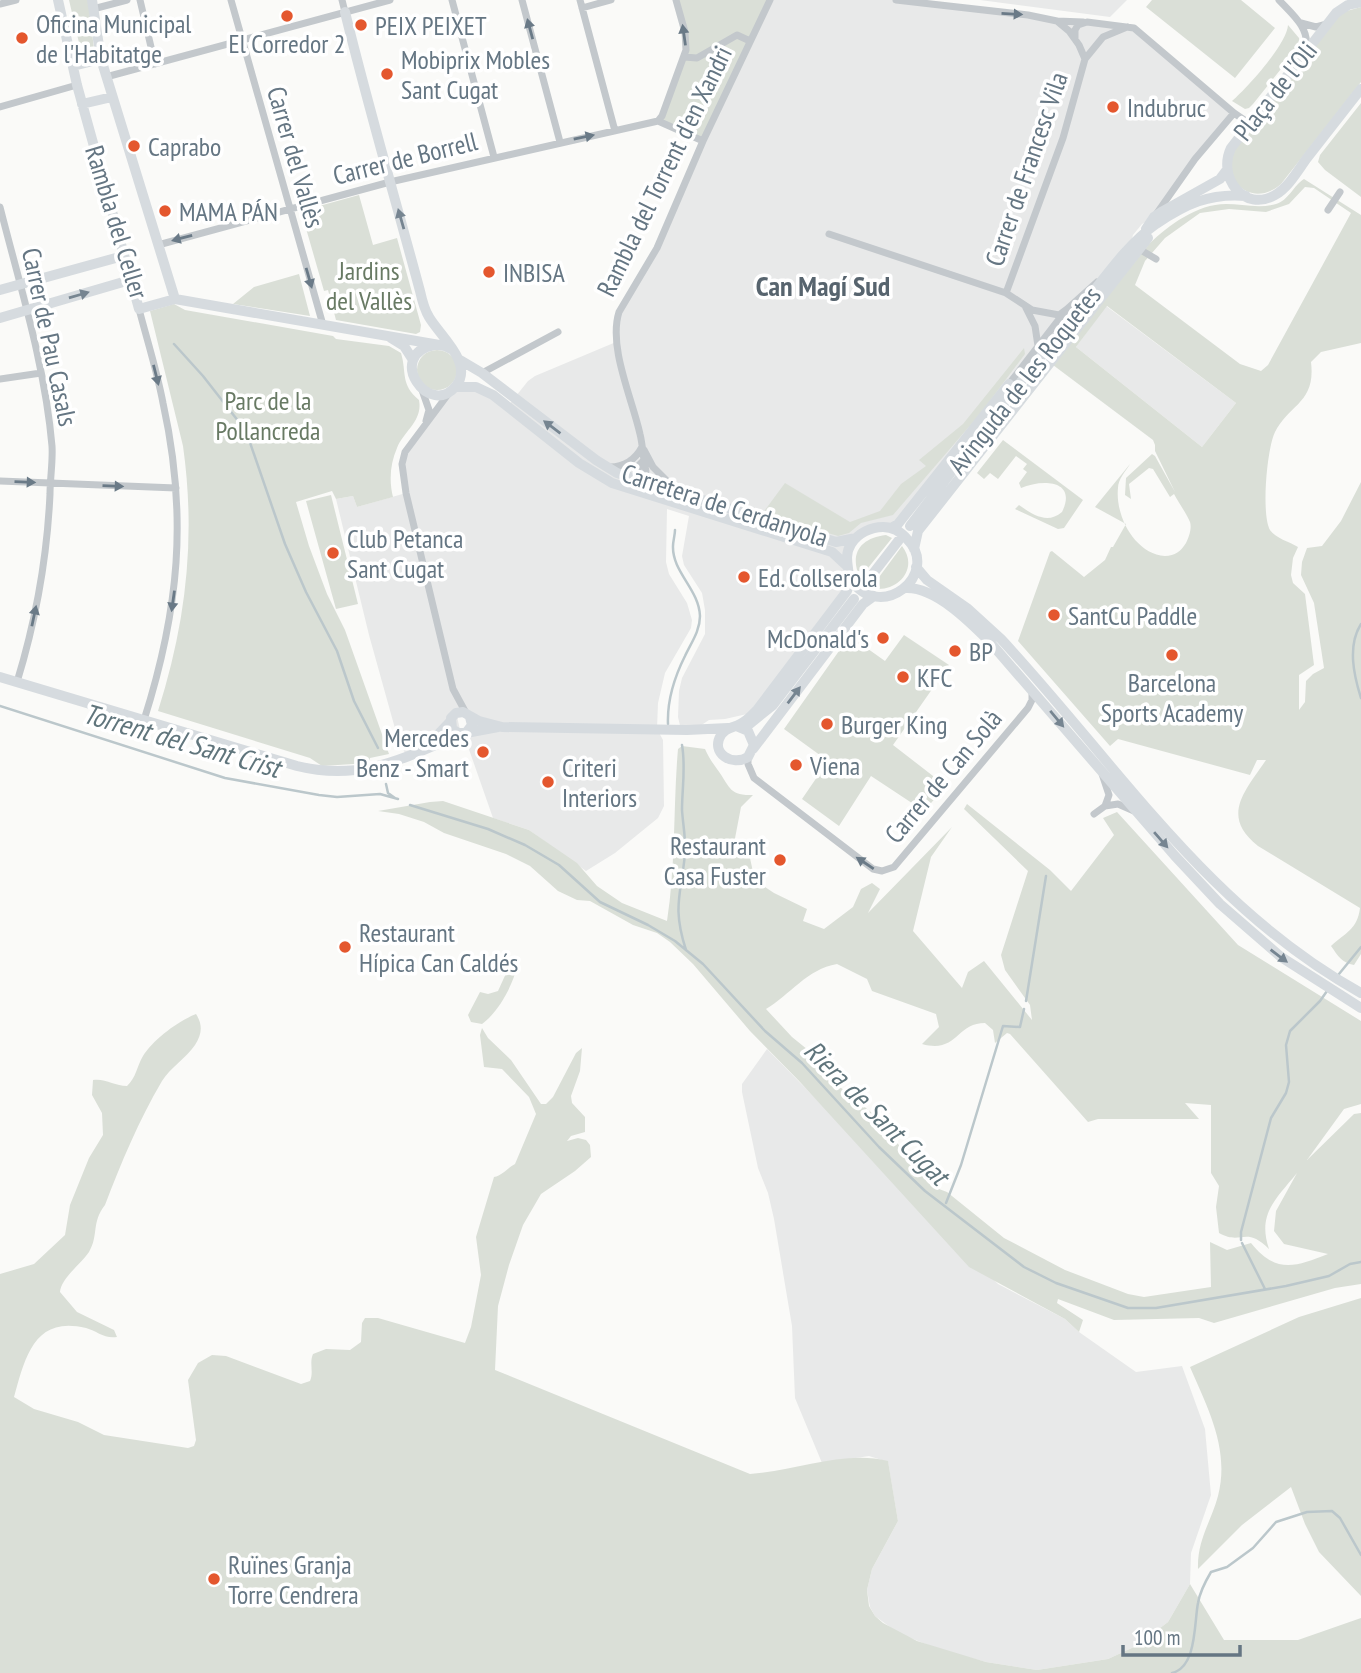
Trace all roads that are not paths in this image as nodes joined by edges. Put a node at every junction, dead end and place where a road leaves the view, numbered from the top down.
1 (16, 0) edge
2 (58, 0) edge
3 (127, 0) edge
4 (140, 0) edge
5 (231, 0) edge
6 (342, 0) edge
7 (390, 0) edge
8 (452, 0) edge
9 (522, 0) edge
10 (611, 0) edge
11 (676, 0) edge
12 (770, 0) edge
13 (896, 0) edge
14 (1279, 0) edge
15 (1361, 2) edge
16 (948, 3) edge
17 (0, 4) edge
18 (93, 4) edge
19 (581, 4) edge
20 (1340, 5) edge
21 (345, 12) junction
22 (1057, 20) junction
23 (1091, 23) junction
24 (1301, 23) junction
25 (1328, 23) junction
26 (1127, 27) junction
27 (1103, 37) junction
28 (241, 41) junction
29 (750, 41) junction
30 (1077, 42) junction
31 (1094, 46) junction
32 (1305, 52) junction
33 (684, 57) junction
34 (101, 59) junction
35 (1085, 59) junction
36 (155, 64) junction
37 (73, 66) junction
38 (106, 77) junction
39 (77, 85) junction
40 (1361, 89) edge
41 (112, 97) junction
42 (82, 104) junction
43 (0, 107) edge
44 (1234, 113) junction
45 (660, 119) junction
46 (1250, 124) junction
47 (615, 131) junction
48 (703, 141) junction
49 (560, 142) junction
50 (494, 157) junction
51 (1226, 171) junction
52 (390, 182) junction
53 (1340, 192) dead end
54 (1246, 196) junction
55 (0, 208) edge
56 (289, 209) junction
57 (1328, 210) dead end
58 (1154, 217) junction
59 (1168, 217) junction
60 (2, 225) edge
61 (829, 234) dead end
62 (1142, 236) junction
63 (158, 245) junction
64 (1139, 249) junction
65 (123, 256) junction
66 (1156, 259) dead end
67 (1118, 262) junction
68 (130, 280) junction
69 (20, 284) junction
70 (0, 290) edge
71 (1006, 293) junction
72 (175, 299) junction
73 (1026, 307) junction
74 (139, 309) junction
75 (1067, 309) junction
76 (27, 310) junction
77 (1045, 312) junction
78 (0, 318) edge
79 (323, 325) junction
80 (1035, 326) junction
81 (558, 332) dead end
82 (388, 337) junction
83 (438, 345) junction
84 (1038, 346) junction
85 (451, 349) junction
86 (414, 360) junction
87 (460, 360) junction
88 (41, 373) junction
89 (482, 373) junction
90 (0, 379) edge
91 (1009, 384) joint
92 (453, 388) junction
93 (421, 389) junction
94 (425, 425) junction
95 (642, 446) junction
96 (607, 467) junction
97 (606, 480) junction
98 (0, 481) edge
99 (640, 481) junction
100 (50, 483) junction
101 (176, 488) junction
102 (683, 501) junction
103 (910, 526) dead end
104 (891, 528) junction
105 (856, 538) junction
106 (899, 540) dead end
107 (914, 549) junction
108 (846, 565) junction
109 (916, 567) junction
110 (850, 578) junction
111 (865, 584) dead end
112 (905, 588) junction
113 (874, 596) junction
114 (854, 599) dead end
115 (0, 677) edge
116 (17, 682) junction
117 (453, 689) junction
118 (1032, 690) junction
119 (773, 705) junction
120 (468, 715) junction
121 (144, 720) junction
122 (451, 720) junction
123 (502, 727) junction
124 (736, 727) junction
125 (691, 730) junction
126 (464, 733) junction
127 (719, 746) junction
128 (425, 748) junction
129 (752, 750) junction
130 (1101, 770) junction
131 (1105, 806) junction
132 (1138, 813) junction
133 (1094, 814) dead end
134 (1361, 993) edge
135 (1361, 1007) edge

1 - 17 street
2 - 37 main road, Rambla del Celler
3 - 18 street
4 - 36 street
5 - 28 street, Carrer del Vallès
6 - 21 street
7 - 21 street
8 - 50 street
49 -> 9 street
10 - 19 street
33 -> 11 street
12 - 29 street, Rambla del Torrent d'en Xandri
13 - 16 street
14 - 24 street
15 - 20 main road, Plaça de l'Oli
16 -> 22 street
18 - 34 main road, Rambla del Celler
19 - 47 street
20 - 25 main road, Plaça de l'Oli
21 - 28 street
21 - 52 main road
22 - 23 street
22 - 30 street, Carrer de Francesc Vila
23 - 26 street
23 - 27 street
23 - 30 street
24 - 25 street
24 - 32 street
25 - 32 main road, Plaça de l'Oli
26 - 27 street
26 - 44 street
27 - 31 street
28 - 36 street
28 - 56 street, Carrer del Vallès
29 - 33 street
29 - 48 street, Rambla del Torrent d'en Xandri
30 - 31 street
30 - 35 street, Carrer de Francesc Vila
31 - 35 street, Carrer de Francesc Vila
32 - 46 main road, Plaça de l'Oli
33 - 45 street
34 - 37 main road
34 - 38 main road, Rambla del Celler
35 - 71 street, Carrer de Francesc Vila
36 - 38 street
37 - 39 main road, Rambla del Celler
38 - 41 main road, Rambla del Celler
39 - 42 main road, Rambla del Celler
39 - 43 street
40 - 54 main road
41 - 42 main road
41 - 63 main road, Rambla del Celler
42 - 65 main road, Rambla del Celler
44 - 46 street
44 - 58 street, Avinguda de les Roquetes
45 - 47 street, Carrer de Borrell
45 - 48 street
46 - 51 main road, Plaça de l'Oli
49 -> 47 street, Carrer de Borrell
48 - 95 street, Rambla del Torrent d'en Xandri
49 - 50 street, Carrer de Borrell
50 - 52 street, Carrer de Borrell
51 - 54 main road, Plaça de l'Oli
51 - 58 main road, Avinguda de les Roquetes
52 - 56 street, Carrer de Borrell
85 -> 52 main road
53 - 57 street
54 - 59 main road, Avinguda de les Roquetes
55 - 60 street, Carrer de Pau Casals
56 -> 63 street, Carrer de Borrell
56 -> 79 street, Carrer del Vallès
58 - 62 main road, Avinguda de les Roquetes
59 - 62 main road, Avinguda de les Roquetes
59 - 64 main road
60 - 69 street, Carrer de Pau Casals
61 - 71 street
62 - 67 main road, Avinguda de les Roquetes
63 - 72 main road, Rambla del Celler
64 - 66 street
64 - 107 main road
65 - 68 main road, Rambla del Celler
65 - 69 main road
67 - 75 street
67 - 103 main road, Avinguda de les Roquetes
68 - 74 main road, Rambla del Celler
76 -> 68 main road
69 - 70 main road
69 - 76 street, Carrer de Pau Casals
71 - 73 street
72 - 74 main road, Rambla del Celler
72 - 79 main road, Rambla del Celler
73 - 77 street
73 - 80 street
74 -> 101 street
75 - 77 street
75 - 84 street
76 - 78 main road
76 - 88 street, Carrer de Pau Casals
77 - 80 street
79 - 82 main road, Rambla del Celler
80 - 84 street
81 - 89 street
82 - 83 main road, Rambla del Celler
82 - 86 main road
83 - 85 main road
83 - 86 main road
84 - 91 street
85 - 87 main road
86 - 93 main road
87 - 89 main road, Carretera de Cerdanyola
87 - 92 main road
88 - 90 street
88 - 100 street, Carrer de Pau Casals
96 -> 89 main road, Carretera de Cerdanyola
91 - 104 main road
92 - 93 main road
92 - 94 street
92 - 97 main road, Carretera de Cerdanyola
93 - 94 street
94 - 117 street
95 - 96 street
95 - 99 street, Rambla del Torrent d'en Xandri
95 - 102 street, Rambla del Torrent d'en Xandri
96 - 99 main road, Carretera de Cerdanyola
97 - 99 street
97 - 102 main road, Carretera de Cerdanyola
98 -> 100 street
99 - 102 main road, Carretera de Cerdanyola
100 -> 101 street
116 -> 100 street, Carrer de Pau Casals
101 -> 121 street
102 - 105 main road, Carretera de Cerdanyola
102 - 108 main road, Carretera de Cerdanyola
104 - 105 main road
104 - 107 main road
105 - 108 main road
106 - 111 main road
107 - 109 main road
108 - 110 main road
109 - 112 main road
109 - 134 main road
110 - 113 main road
110 - 124 main road
112 - 113 main road
112 - 118 main road
129 -> 113 main road
114 - 119 main road
115 - 116 main road
116 - 121 main road
117 - 120 street
117 - 122 street
118 -> 129 street, Carrer de Can Solà
118 -> 130 main road
119 - 124 main road
119 - 129 main road
120 - 122 main road
120 - 123 main road
120 - 126 main road
121 - 128 main road
122 - 126 main road
122 - 128 main road
123 - 125 main road
123 - 126 main road
124 - 125 main road
124 - 127 main road
124 - 129 main road
125 - 127 main road
126 - 128 main road
127 - 129 main road
130 - 131 street
130 - 132 main road
131 - 132 street
131 - 133 street
132 -> 135 main road

